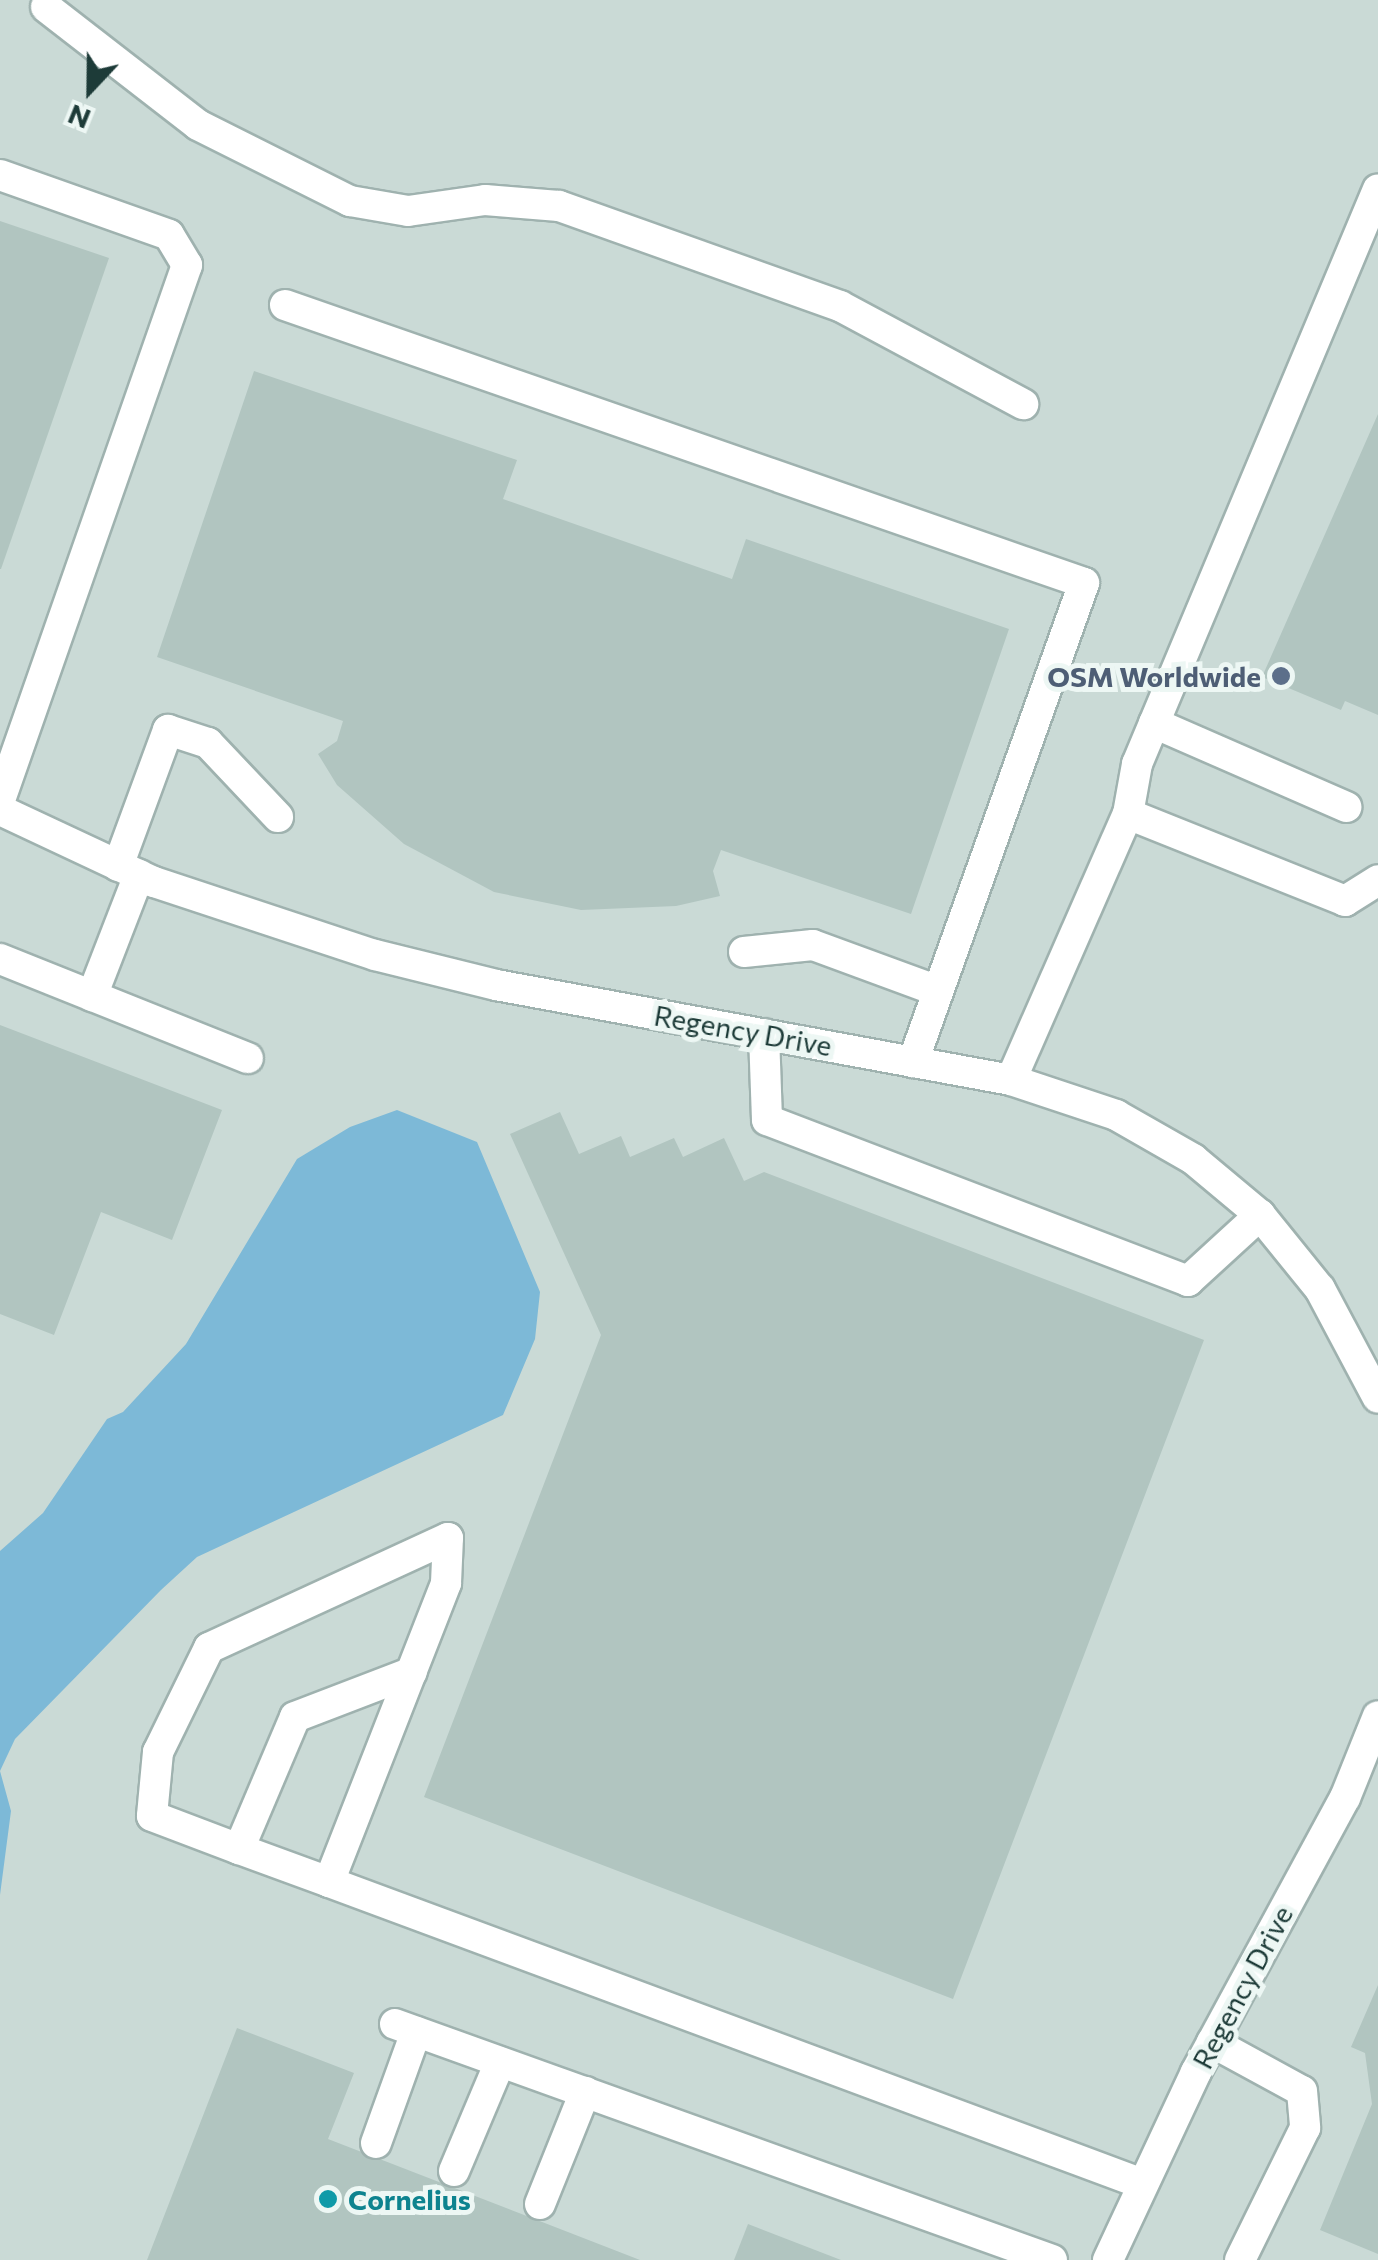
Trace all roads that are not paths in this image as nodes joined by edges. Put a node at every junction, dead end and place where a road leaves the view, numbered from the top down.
1 (46, 7) dead end
2 (0, 175) edge
3 (1378, 189) edge
4 (285, 305) dead end
5 (1024, 404) dead end
6 (1154, 724) junction
7 (0, 800) edge
8 (1346, 807) dead end
9 (0, 810) edge
10 (1128, 814) junction
11 (278, 817) dead end
12 (128, 870) junction
13 (1378, 880) edge
14 (744, 952) dead end
15 (0, 959) edge
16 (938, 991) junction
17 (92, 996) junction
18 (764, 1034) junction
19 (248, 1058) dead end
20 (913, 1062) junction
21 (1011, 1080) junction
22 (1260, 1216) junction
23 (1366, 1349) edge
24 (1378, 1398) edge
25 (412, 1672) junction
26 (1378, 1716) edge
27 (1370, 1762) edge
28 (239, 1848) junction
29 (329, 1882) junction
30 (1212, 2042) junction
31 (500, 2062) junction
32 (585, 2092) junction
33 (376, 2143) dead end
34 (454, 2171) dead end
35 (1143, 2184) junction
36 (540, 2204) dead end
37 (1052, 2260) edge
38 (1108, 2260) edge
39 (1240, 2260) edge

1 - 5 street
2 - 7 street
3 - 6 street
4 - 16 street
6 - 8 street
6 - 10 street
9 - 12 street, Regency Drive
10 - 13 street
10 - 21 street
11 - 12 street
12 - 17 street
12 - 18 street, Regency Drive
14 - 16 street
15 - 17 street
16 - 20 street
17 - 19 street
18 - 20 street, Regency Drive
18 - 22 street
20 - 21 street, Regency Drive
21 - 22 street, Regency Drive
22 - 23 street, Regency Drive
23 - 24 street, Regency Drive
25 - 28 street
25 - 28 street
25 - 29 street
26 - 27 street, Regency Drive
27 - 30 street, Regency Drive
28 - 29 street
29 - 35 street
30 - 35 street, Regency Drive
30 - 39 street
31 - 32 street
31 - 33 street
31 - 34 street
32 - 36 street
32 - 37 street
35 - 38 street, Regency Drive

